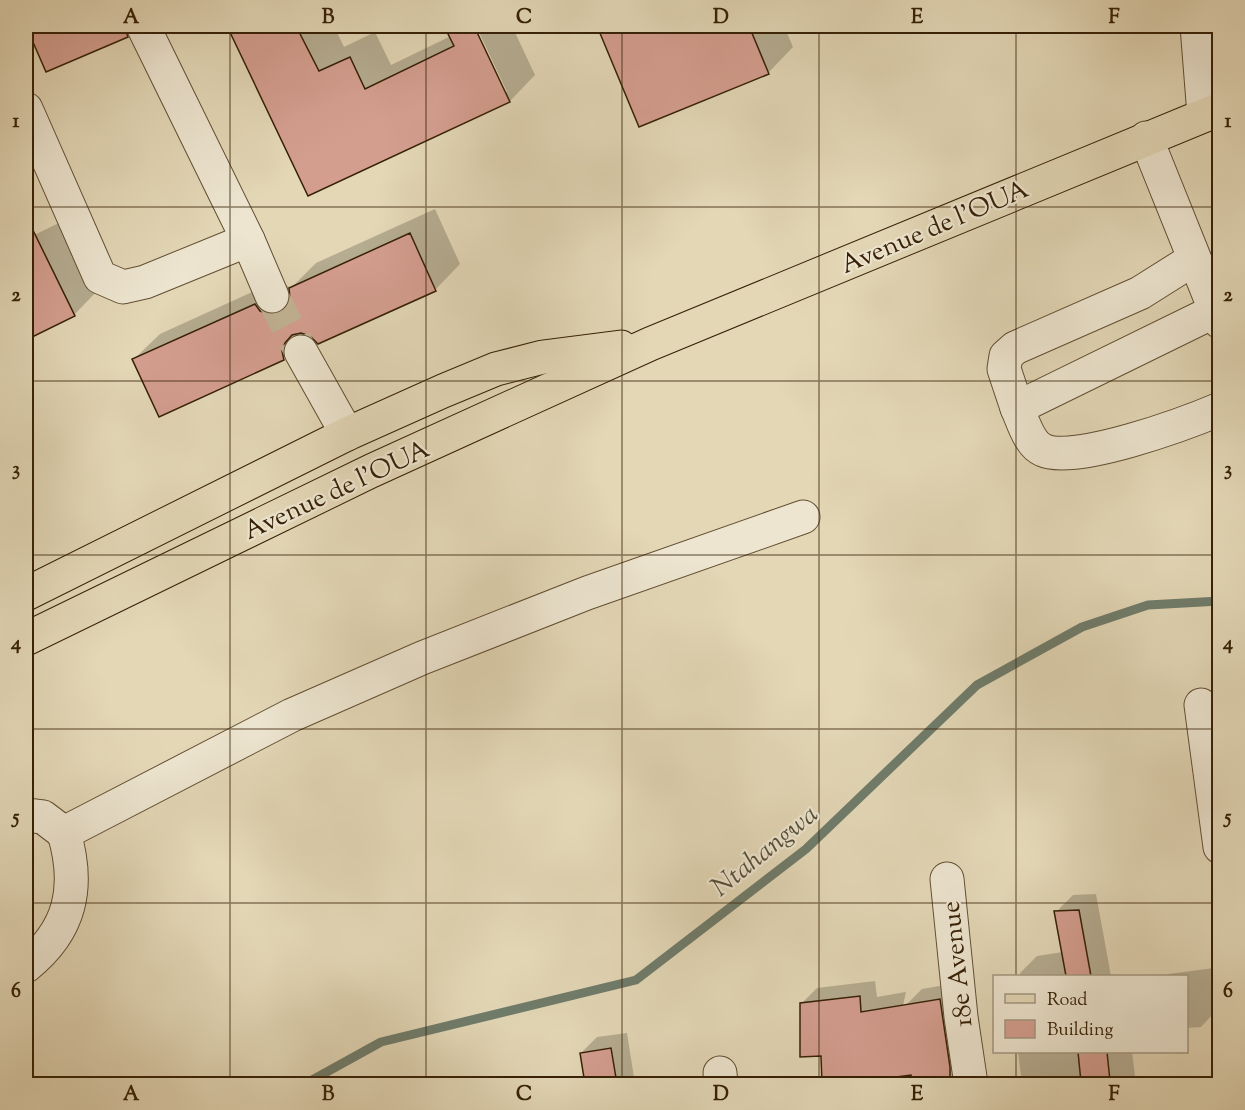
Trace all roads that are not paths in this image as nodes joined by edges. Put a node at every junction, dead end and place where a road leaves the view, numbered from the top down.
1 (143, 26) edge
2 (1197, 26) edge
3 (26, 109) edge
4 (1212, 112) edge
5 (1146, 138) junction
6 (248, 240) junction
7 (1194, 259) junction
8 (272, 296) tunnel mouth
9 (1217, 317) edge
10 (650, 344) junction
11 (301, 352) tunnel mouth
12 (1017, 408) junction
13 (1220, 409) edge
14 (347, 434) junction
15 (371, 471) junction
16 (803, 517) dead end
17 (26, 594) edge
18 (26, 639) edge
19 (1201, 705) dead end
20 (26, 815) edge
21 (64, 833) junction
22 (1220, 847) edge
23 (947, 879) dead end
24 (26, 966) edge
25 (971, 1084) edge

1 - 6 street
2 - 4 street
3 - 6 street
4 - 5 main road, Avenue de l'OUA
5 - 7 street
5 - 10 main road, Avenue de l'OUA
6 - 8 street
7 - 9 street
7 - 12 street
9 - 12 street
10 - 14 main road, Avenue de l'OUA
10 - 15 main road, Avenue de l'OUA
11 - 14 street
12 - 13 street
14 - 15 main road
14 - 17 main road, Avenue de l'OUA
15 - 18 main road, Avenue de l'OUA
16 - 21 street
19 - 22 street
20 - 21 street
21 - 24 street
23 - 25 street, 18e Avenue

